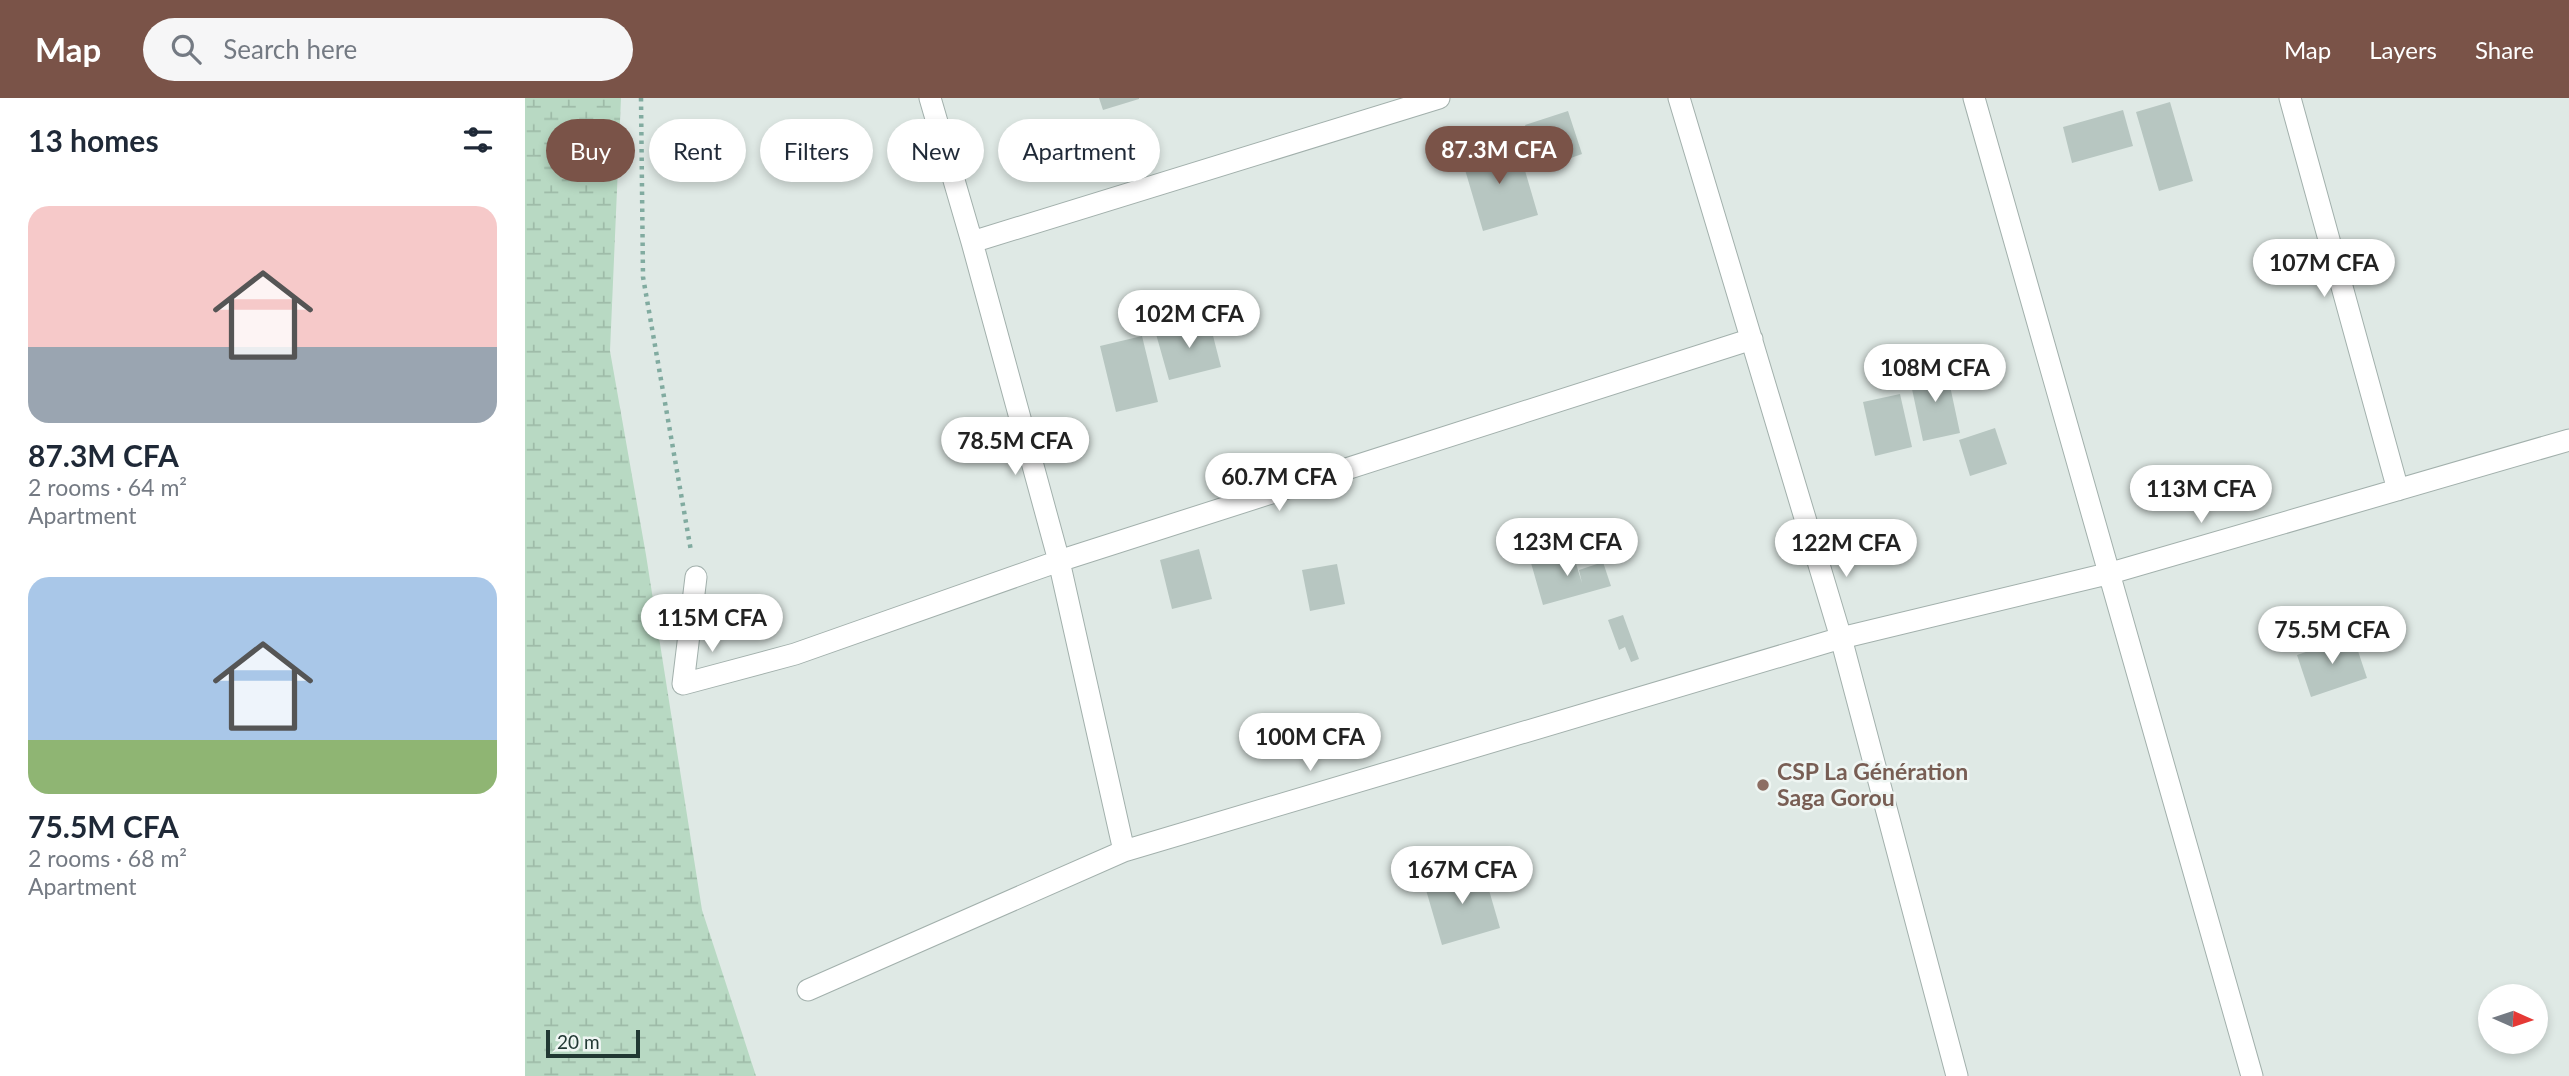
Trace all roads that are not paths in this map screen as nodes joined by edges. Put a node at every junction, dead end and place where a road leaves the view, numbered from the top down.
1 (930, 98) edge
2 (1439, 98) edge
3 (1679, 98) edge
4 (1974, 98) edge
5 (2290, 98) edge
6 (972, 242) junction
7 (1752, 339) junction
8 (2569, 440) edge
9 (2398, 490) junction
10 (1059, 561) junction
11 (2111, 573) junction
12 (696, 577) road end
13 (1841, 638) junction
14 (1123, 850) junction
15 (808, 989) dead end
16 (1957, 1076) edge
17 (2252, 1076) edge

1 - 6 street
2 - 6 street
3 - 7 street
4 - 11 street
5 - 9 street
6 - 10 street
7 - 10 street
7 - 13 street
8 - 9 street
9 - 11 street
10 - 12 street
10 - 14 street
11 - 13 street
11 - 17 street
13 - 14 street
13 - 16 street
14 - 15 street

